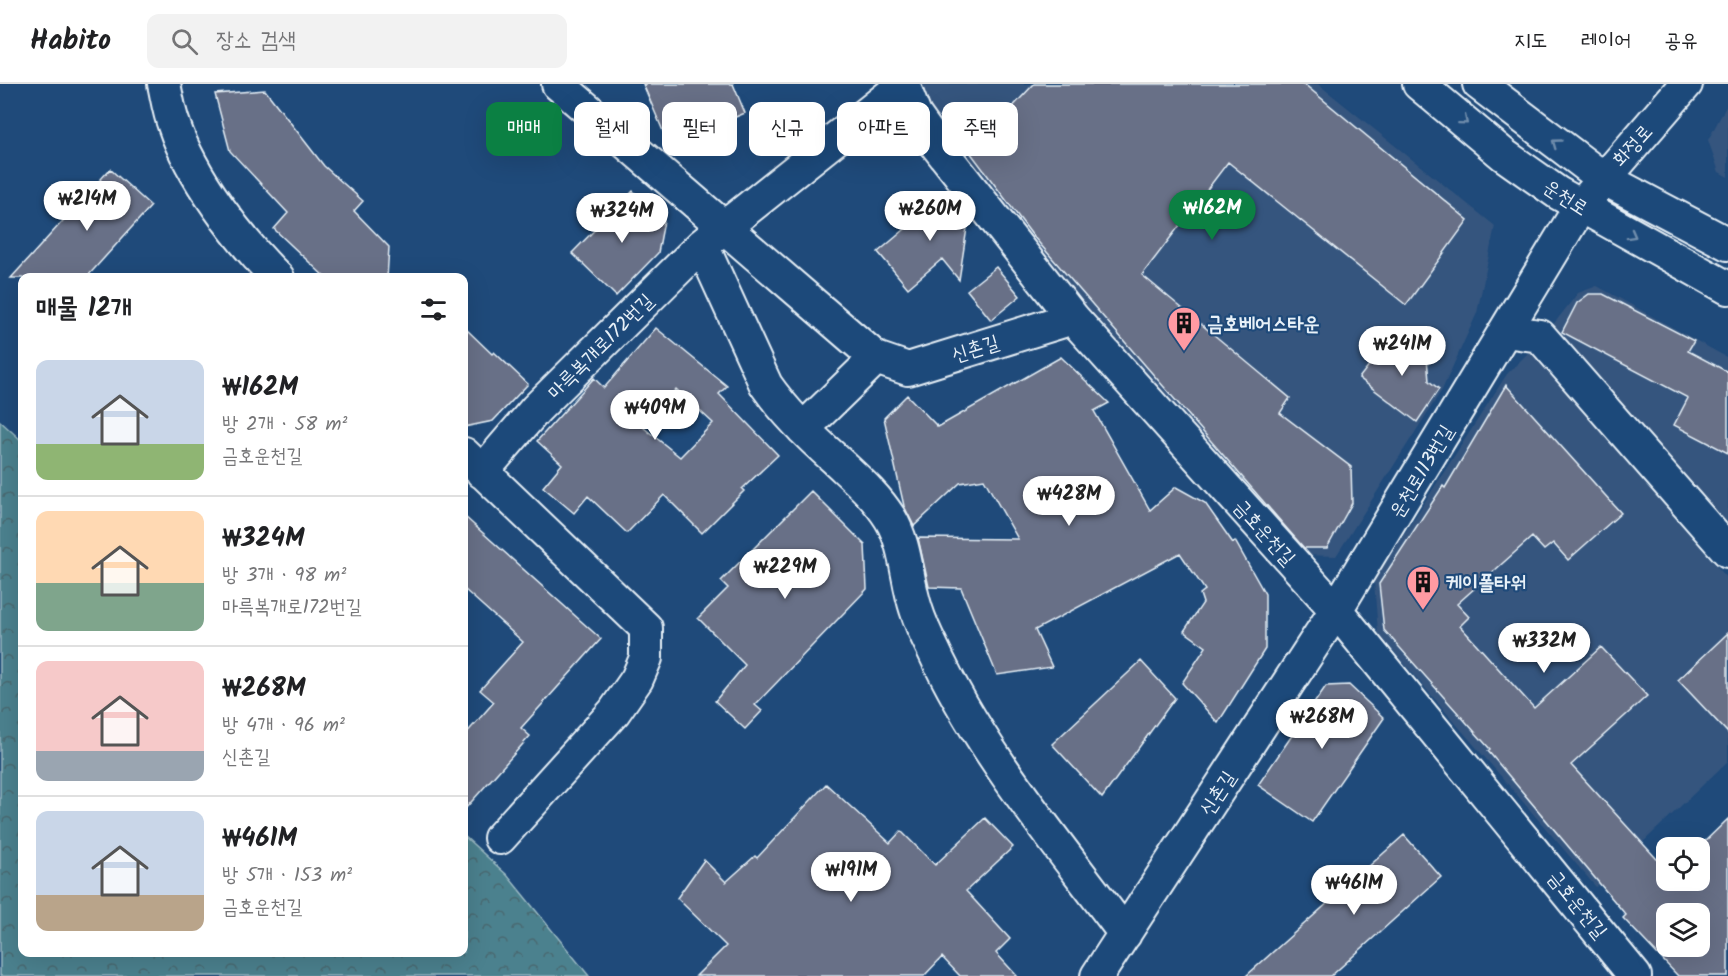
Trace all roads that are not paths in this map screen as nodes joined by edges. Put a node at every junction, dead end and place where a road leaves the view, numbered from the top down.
1 (164, 84) edge
2 (558, 84) edge
3 (1419, 84) edge
4 (1479, 84) edge
5 (1686, 84) edge
6 (903, 85) edge
7 (1603, 178) junction
8 (1580, 207) junction
9 (713, 236) junction
10 (1728, 244) edge
11 (273, 273) edge
12 (1728, 288) edge
13 (1073, 318) junction
14 (1506, 331) junction
15 (876, 358) junction
16 (803, 429) junction
17 (473, 463) edge
18 (1728, 551) edge
19 (1336, 610) junction
20 (500, 838) dead end
21 (1125, 934) junction
22 (1097, 976) edge
23 (1635, 976) edge

1 - 11 street
2 - 9 street
3 -> 8 street, 운천로
7 -> 4 street, 운천로
5 - 7 street, 화정로
6 - 9 street, 마륵복개로172번길
6 - 13 street, 금호운천길
7 - 8 street, 화정로
7 - 10 street, 운천로
8 -> 12 street, 운천로
8 - 14 street, 운천로113번길
9 - 15 street
9 - 16 street
9 - 17 street, 마륵복개로172번길
13 - 15 street, 신촌길
13 - 19 street, 금호운천길
14 - 18 street
14 - 19 street, 운천로113번길
15 - 16 street
16 - 21 street
17 - 20 street
19 - 21 street, 신촌길
19 - 23 street, 금호운천길
21 - 22 street, 신촌길

